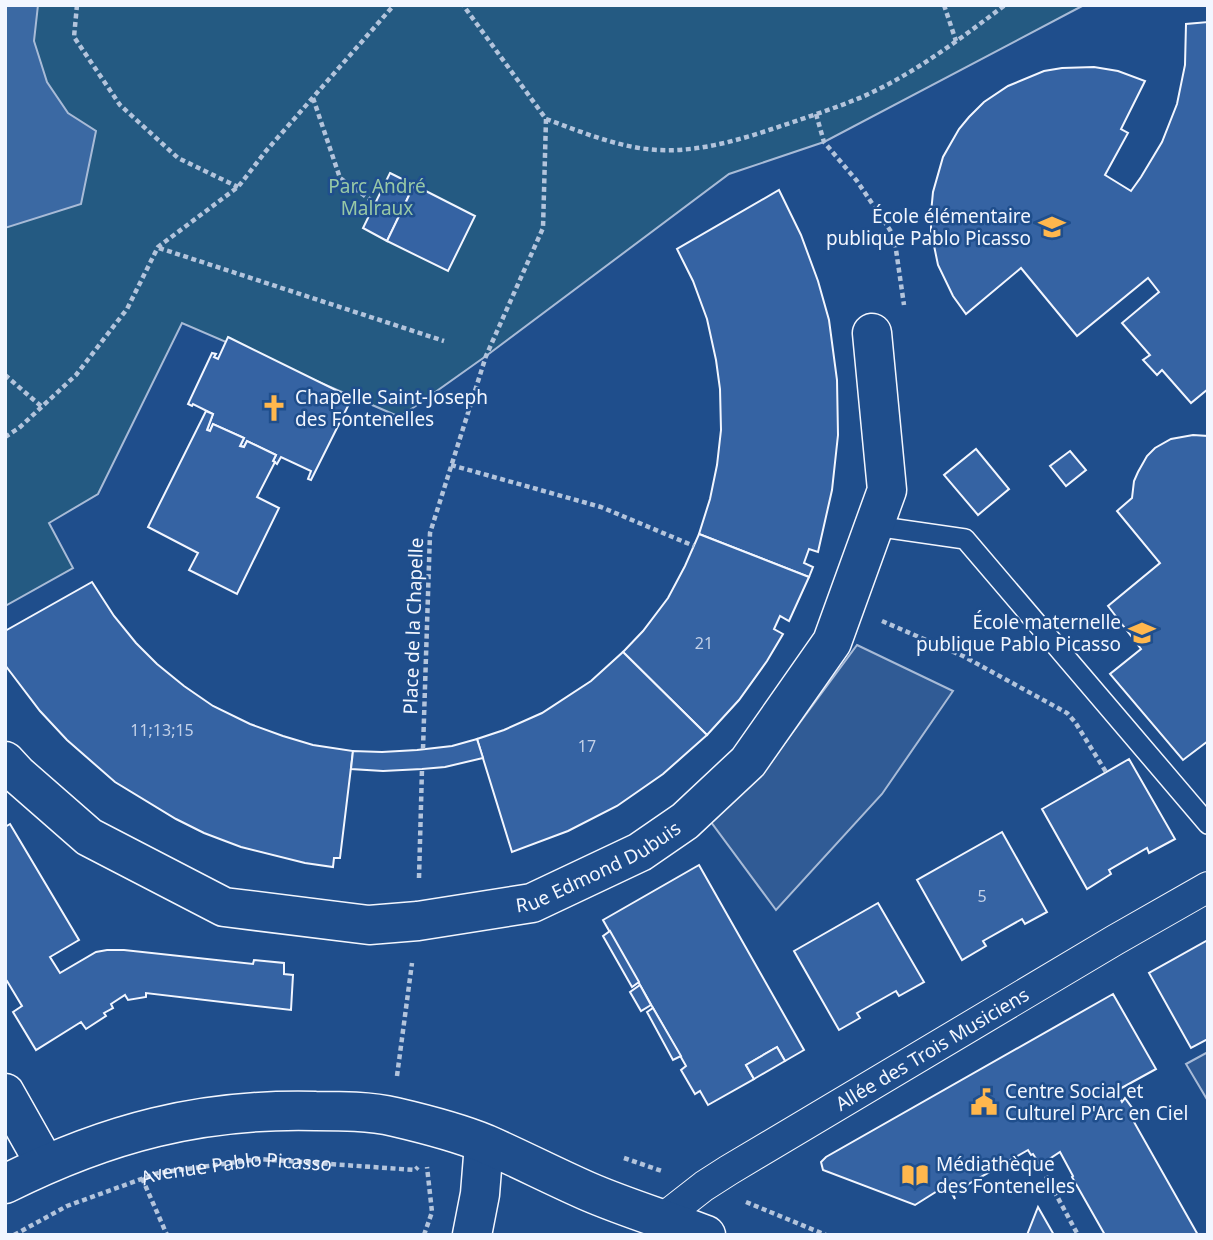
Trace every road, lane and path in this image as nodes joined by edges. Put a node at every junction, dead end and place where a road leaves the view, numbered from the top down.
1 (77, 5) edge
2 (394, 5) edge
3 (463, 5) edge
4 (944, 5) edge
5 (1005, 5) edge
6 (956, 41) junction
7 (313, 97) junction
8 (816, 114) junction
9 (546, 119) junction
10 (238, 187) junction
11 (400, 215) dead end
12 (158, 247) junction
13 (872, 332) joint
14 (444, 341) dead end
15 (5, 375) edge
16 (42, 407) junction
17 (5, 437) edge
18 (451, 465) junction
19 (875, 526) junction
20 (694, 546) dead end
21 (845, 605) junction
22 (1067, 713) dead end
23 (1075, 722) dead end
24 (423, 749) dead end
25 (5, 761) edge
26 (1106, 772) dead end
27 (1208, 824) edge
28 (1208, 887) edge
29 (5, 1093) edge
30 (472, 1139) junction
31 (617, 1155) dead end
32 (426, 1158) junction
33 (45, 1164) junction
34 (1046, 1176) dead end
35 (142, 1178) junction
36 (5, 1184) edge
37 (704, 1185) junction
38 (663, 1218) junction
39 (14, 1235) edge
40 (167, 1235) edge
41 (424, 1235) edge
42 (472, 1235) edge
43 (706, 1235) edge
44 (826, 1235) edge
45 (1078, 1235) edge

1 - 10 path
2 - 7 path
3 - 9 path
4 - 6 path
5 - 6 path
6 - 8 path
7 - 10 path
7 - 11 path
8 - 9 path
8 - 13 path
9 - 18 path, Place de la Chapelle
10 - 12 path
12 - 14 path
12 - 16 path
13 - 19 street, Rue Edmond Dubuis
15 - 16 path
16 - 17 path
18 - 20 path
18 - 24 path, Place de la Chapelle
19 - 21 street, Rue Edmond Dubuis
19 - 27 lane
21 - 22 path
21 - 25 street, Rue Edmond Dubuis
23 - 26 path
28 - 37 street, Allée des Trois Musiciens
29 - 33 street
30 - 32 path, Avenue Pablo Picasso
30 - 33 street
30 - 38 street
30 - 42 street
31 - 37 path
32 - 35 path, Avenue Pablo Picasso
32 - 41 path
33 - 36 street
34 - 45 path
35 - 39 path, Avenue Pablo Picasso
35 - 40 path
37 - 38 street, Allée des Trois Musiciens
37 - 44 path
38 - 43 street

